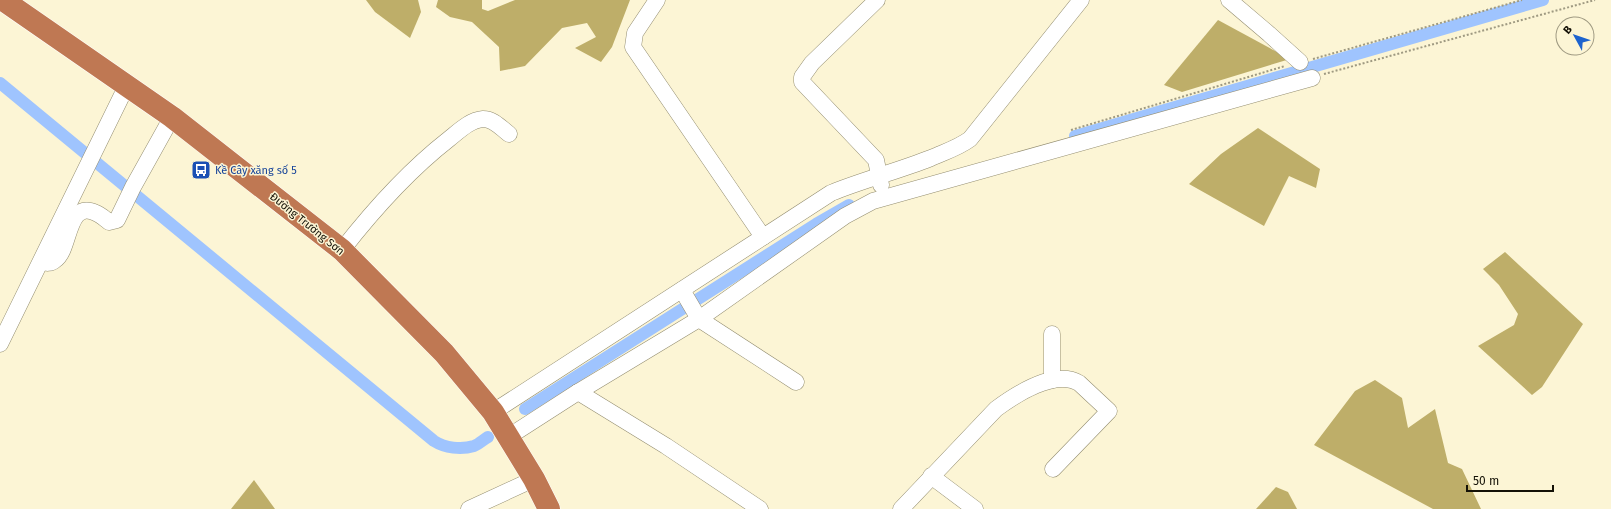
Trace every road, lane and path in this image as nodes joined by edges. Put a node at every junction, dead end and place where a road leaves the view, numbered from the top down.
1 (3, 0) edge
2 (657, 0) edge
3 (877, 0) edge
4 (1081, 0) edge
5 (1229, 0) edge
6 (1522, 0) edge
7 (1595, 0) edge
8 (1300, 62) junction
9 (1312, 78) joint
10 (128, 85) junction
11 (172, 117) junction
12 (1065, 132) dead end
13 (509, 134) dead end
14 (880, 175) junction
15 (883, 198) junction
16 (763, 238) junction
17 (342, 250) junction
18 (40, 262) junction
19 (682, 290) junction
20 (699, 319) junction
21 (1052, 334) dead end
22 (0, 344) edge
23 (1052, 380) junction
24 (796, 382) dead end
25 (578, 392) junction
26 (494, 412) junction
27 (508, 437) junction
28 (1054, 469) dead end
29 (932, 476) junction
30 (534, 479) junction
31 (469, 509) edge
32 (549, 509) edge
33 (760, 509) edge
34 (901, 509) edge
35 (975, 509) edge

1 - 10 highway, Đường Trường Sơn
2 - 16 street
3 - 14 street
4 - 14 street
5 - 8 street
6 - 8 path
7 - 9 path
8 - 12 path
9 - 15 street
10 - 11 highway, Đường Trường Sơn
10 - 18 street
11 - 17 highway, Đường Trường Sơn
11 - 18 street
13 - 17 street
14 - 15 street
14 - 16 street
15 - 20 street
16 - 19 street
17 - 26 highway, Đường Trường Sơn
18 - 22 street
19 - 20 street
19 - 26 street
20 - 24 street
20 - 25 street
21 - 23 street
23 - 28 street
23 - 29 street
25 - 27 street
25 - 33 street
26 - 27 highway, Đường Trường Sơn
27 - 30 highway, Đường Trường Sơn
29 - 34 street
29 - 35 street
30 - 31 street
30 - 32 highway, Đường Trường Sơn

